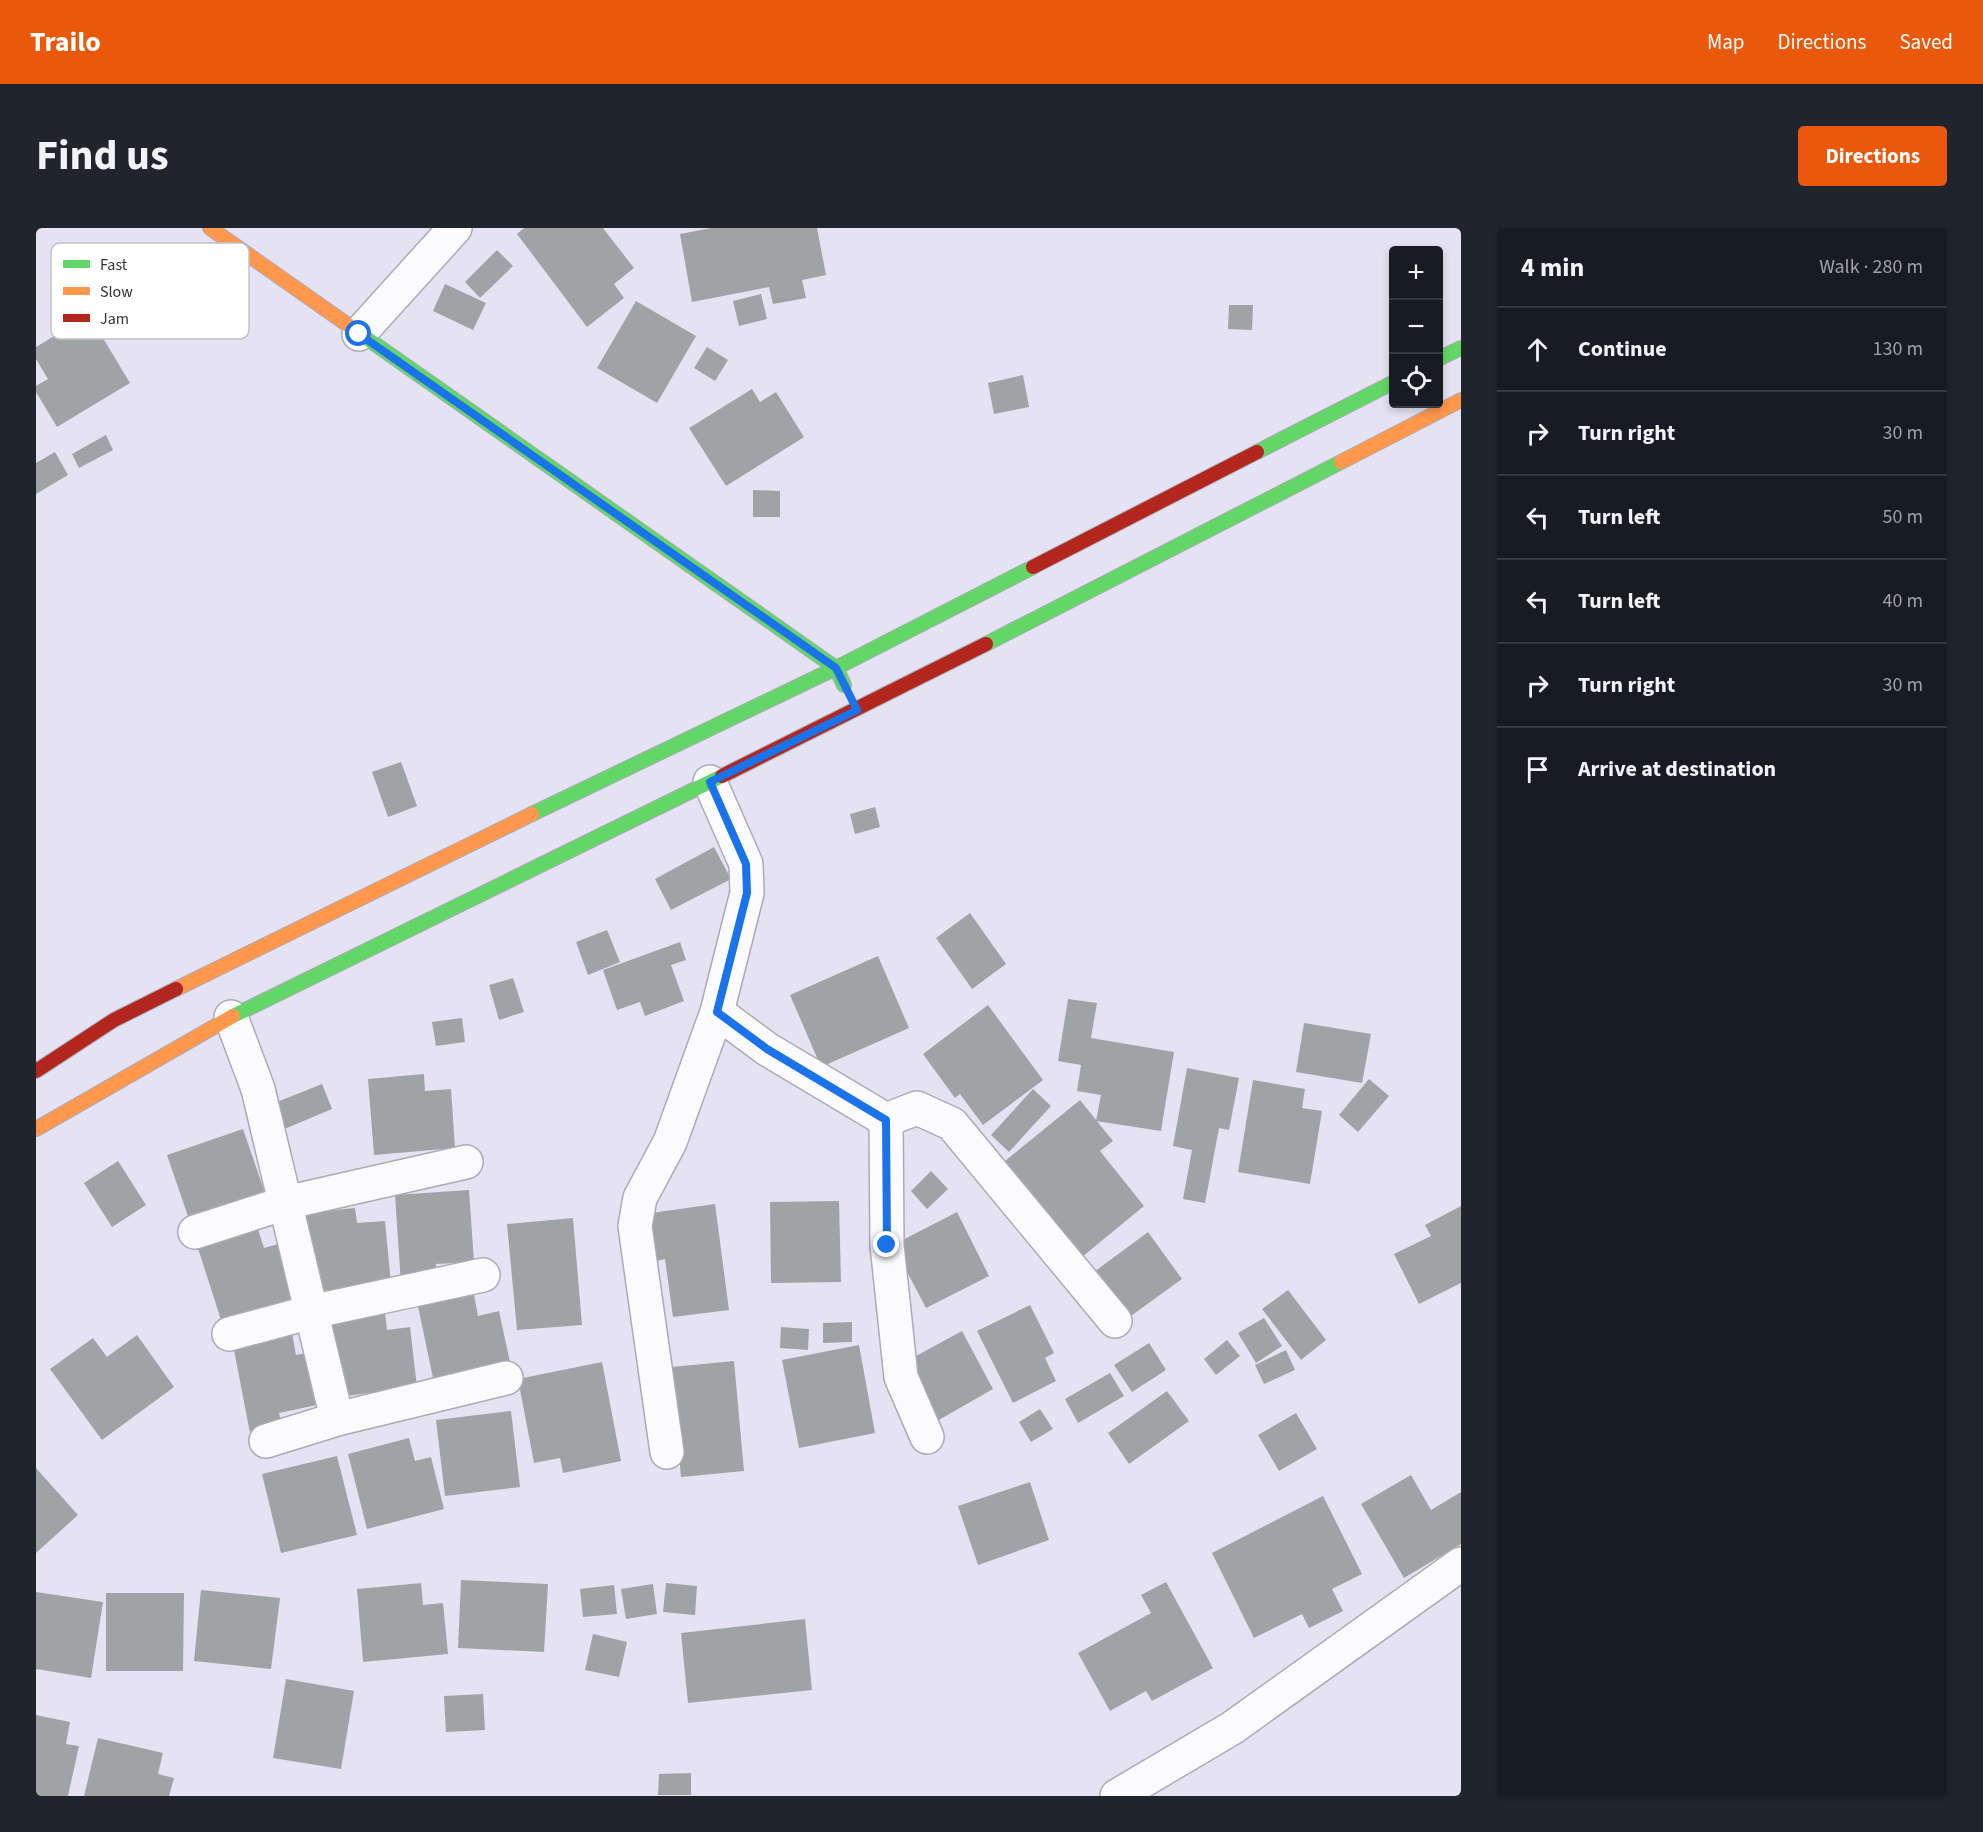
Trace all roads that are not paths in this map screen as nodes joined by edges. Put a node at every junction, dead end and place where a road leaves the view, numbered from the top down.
1 (210, 228) edge
2 (455, 228) edge
3 (231, 243) edge
4 (249, 256) edge
5 (359, 334) junction
6 (1461, 348) edge
7 (1443, 357) edge
8 (1389, 385) edge
9 (1461, 400) edge
10 (836, 668) junction
11 (857, 710) junction
12 (710, 782) junction
13 (717, 1012) junction
14 (231, 1017) junction
15 (36, 1071) edge
16 (886, 1120) junction
17 (36, 1128) edge
18 (466, 1162) dead end
19 (285, 1203) junction
20 (195, 1232) dead end
21 (483, 1275) dead end
22 (311, 1312) junction
23 (1115, 1321) dead end
24 (229, 1334) dead end
25 (506, 1378) dead end
26 (337, 1419) junction
27 (927, 1437) dead end
28 (266, 1441) dead end
29 (667, 1452) dead end
30 (1461, 1564) edge
31 (1117, 1796) edge

1 - 3 street
2 - 5 street
4 - 5 street
5 - 10 street
6 - 7 street
8 - 10 street
9 - 11 street
10 - 11 street
10 - 15 street
11 - 12 street
12 - 13 street
12 - 14 street
13 - 16 street
13 - 29 street
14 - 17 street
14 - 19 street
16 - 23 street
16 - 27 street
18 - 19 street
19 - 20 street
19 - 22 street
21 - 22 street
22 - 24 street
22 - 26 street
25 - 26 street
26 - 28 street
30 - 31 street

